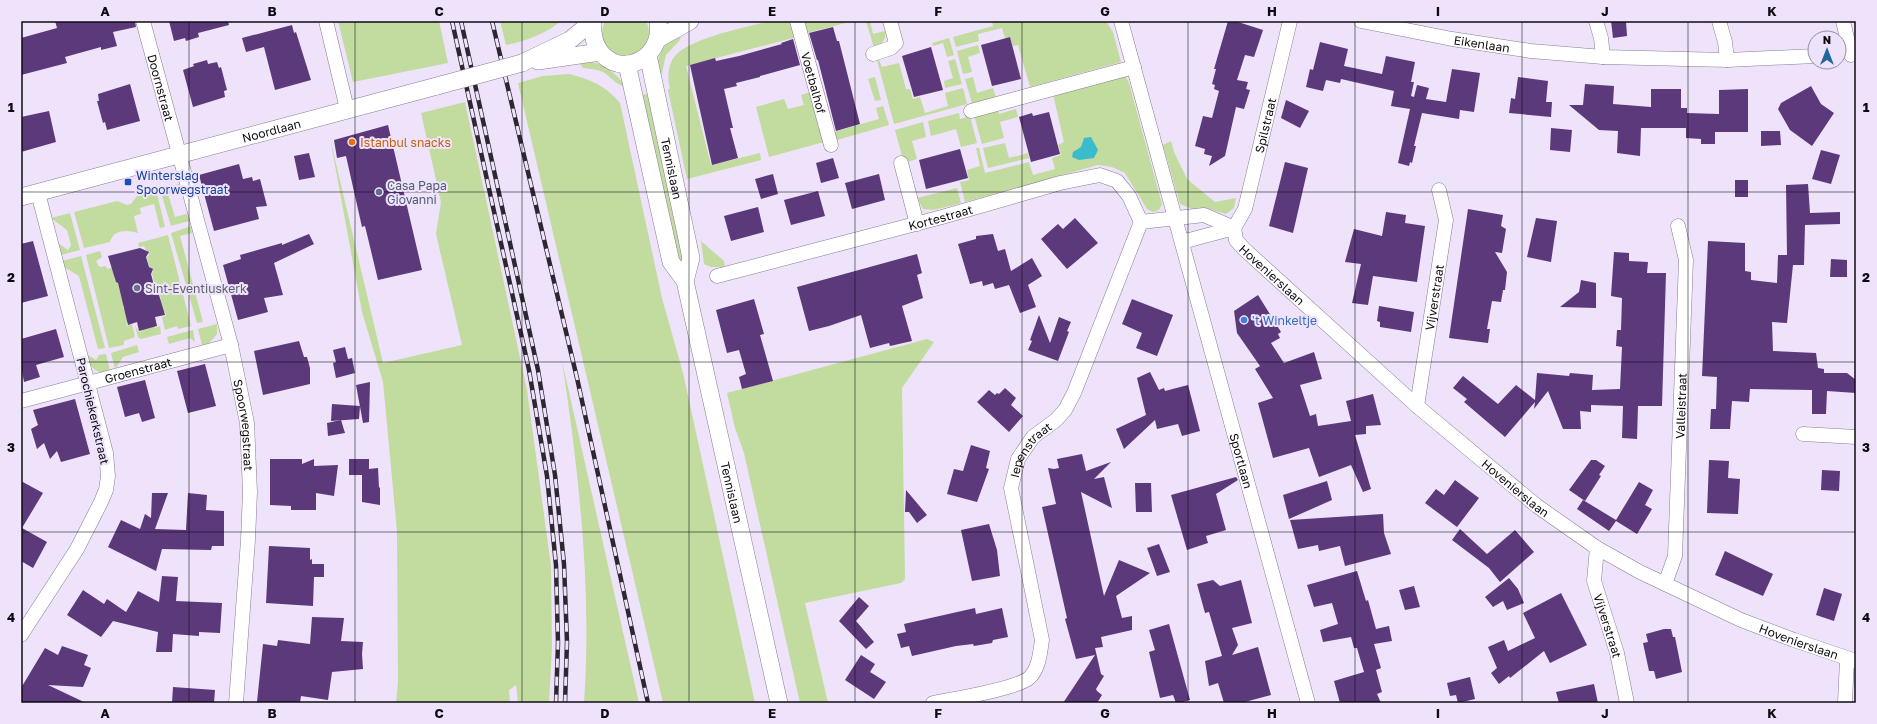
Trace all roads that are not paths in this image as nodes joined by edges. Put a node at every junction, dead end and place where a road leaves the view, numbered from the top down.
1 (143, 21) edge
2 (326, 21) edge
3 (658, 21) edge
4 (690, 21) edge
5 (797, 21) edge
6 (890, 21) edge
7 (1121, 21) edge
8 (1290, 21) edge
9 (1362, 21) edge
10 (1596, 21) edge
11 (1719, 21) edge
12 (1843, 21) edge
13 (592, 22) edge
14 (658, 39) junction
15 (600, 52) junction
16 (873, 54) dead end
17 (648, 55) junction
18 (1849, 55) edge
19 (1807, 56) edge
20 (1603, 57) junction
21 (1727, 60) junction
22 (522, 63) junction
23 (628, 64) junction
24 (1134, 67) junction
25 (347, 109) junction
26 (971, 111) dead end
27 (831, 145) dead end
28 (179, 154) junction
29 (901, 164) dead end
30 (1439, 190) dead end
31 (38, 193) junction
32 (21, 197) edge
33 (1176, 218) junction
34 (1141, 222) junction
35 (917, 224) junction
36 (1678, 226) dead end
37 (1234, 228) junction
38 (1182, 242) junction
39 (717, 276) dead end
40 (685, 281) junction
41 (231, 345) junction
42 (87, 384) junction
43 (21, 401) edge
44 (1417, 406) junction
45 (1804, 434) dead end
46 (1856, 436) edge
47 (1596, 548) junction
48 (1666, 584) junction
49 (21, 635) edge
50 (1851, 660) edge
51 (236, 703) edge
52 (778, 703) edge
53 (933, 703) edge
54 (1308, 703) edge
55 (1627, 703) edge
56 (1845, 703) edge

1 - 28 street, Doornstraat
2 - 25 street
3 - 14 street
4 - 14 street
5 - 27 street, Voetbalhof
6 - 16 street
7 - 24 street
8 - 37 street, Spilstraat
9 - 20 street, Eikenlaan
10 - 20 street
11 - 21 street
12 - 18 street
13 - 15 street, Noordlaan
13 - 22 street, Noordlaan
14 - 17 street
15 - 22 street, Noordlaan
15 - 23 street
17 - 23 street
17 - 40 street, Tennislaan
19 - 21 street, Eikenlaan
20 - 21 street, Eikenlaan
22 - 25 street, Noordlaan, bridge
23 - 40 street, Tennislaan
24 - 26 street
24 - 33 street
25 - 28 street, Noordlaan
28 - 31 street, Noordlaan
28 - 41 street, Spoorwegstraat
29 - 35 street
30 - 44 street, Vijverstraat
31 - 32 street, Noordlaan
31 - 42 street, Parochiekerkstraat
33 - 34 street
33 - 37 street, Hovenierslaan
33 - 38 street, Sportlaan
34 - 35 street, Kortestraat
34 - 53 street, Iepenstraat
35 - 39 street, Kortestraat
36 - 48 street, Valleistraat
37 - 38 street, Hovenierslaan
37 - 44 street, Hovenierslaan
38 - 54 street, Sportlaan
40 - 52 street, Tennislaan
41 - 42 street, Groenstraat
41 - 51 street, Spoorwegstraat
42 - 43 street, Groenstraat
42 - 49 street, Parochiekerkstraat
44 - 47 street, Hovenierslaan
45 - 46 street
47 - 48 street, Hovenierslaan
47 - 55 street, Vijverstraat
48 - 50 street, Hovenierslaan
50 - 56 street

